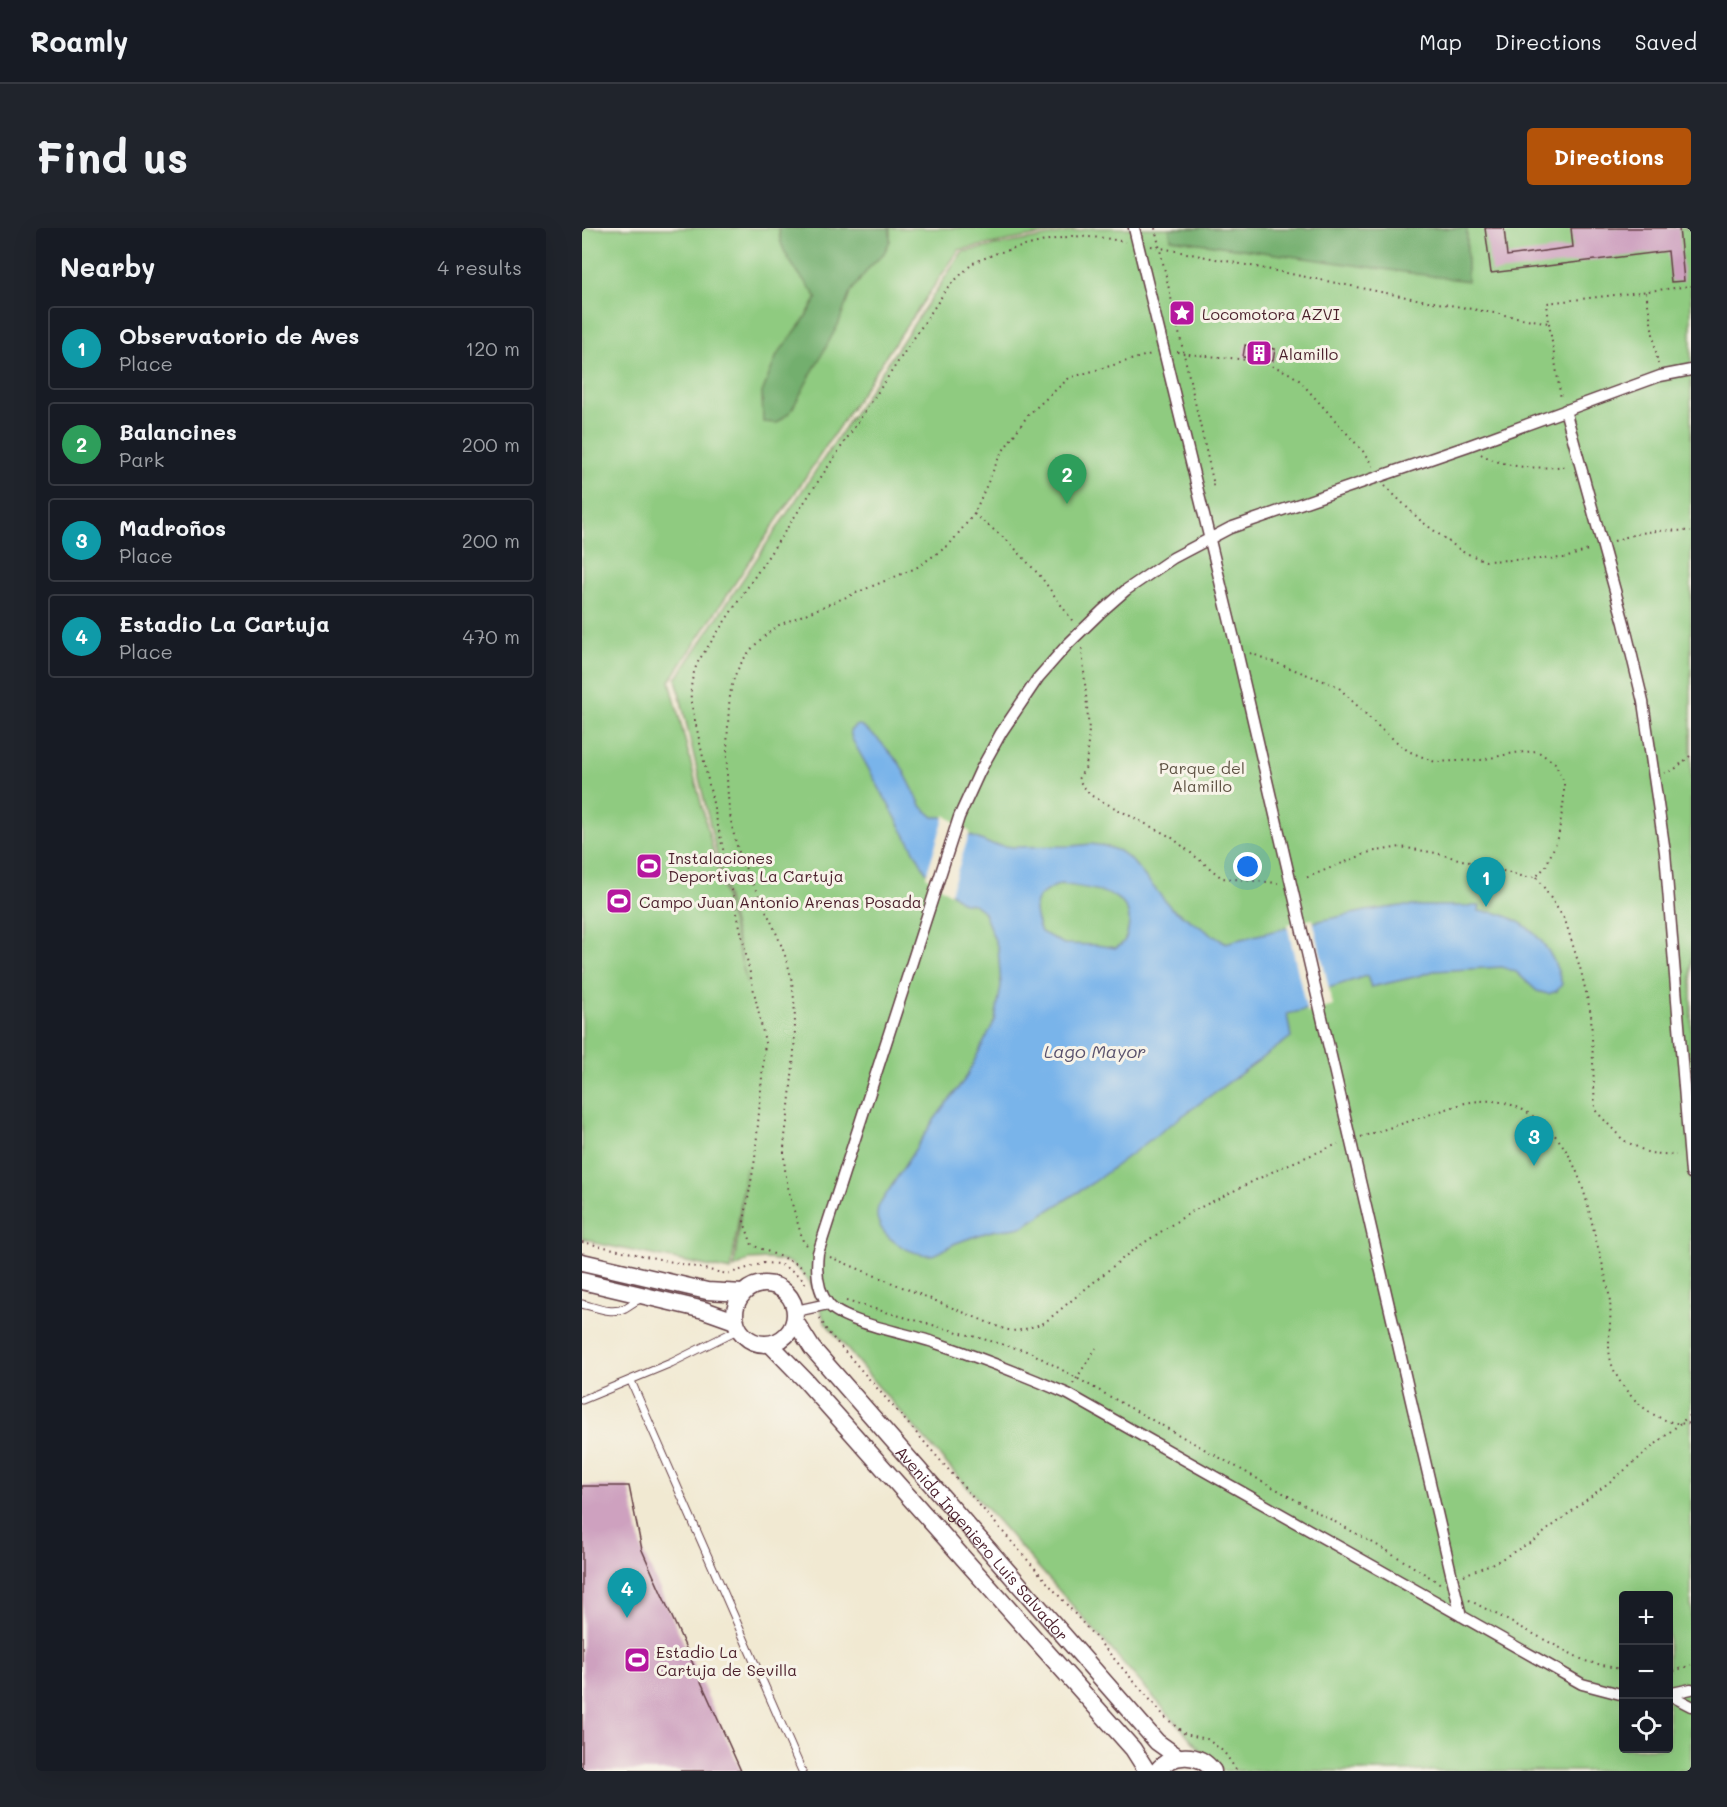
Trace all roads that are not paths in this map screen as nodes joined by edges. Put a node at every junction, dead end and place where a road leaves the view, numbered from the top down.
1 (1134, 228) edge
2 (1691, 370) edge
3 (1565, 410) junction
4 (1210, 538) junction
5 (1691, 1173) edge
6 (582, 1262) edge
7 (582, 1281) edge
8 (743, 1293) junction
9 (651, 1296) junction
10 (582, 1304) edge
11 (828, 1304) junction
12 (796, 1316) junction
13 (737, 1325) junction
14 (771, 1344) junction
15 (631, 1381) junction
16 (582, 1400) edge
17 (1461, 1616) junction
18 (1691, 1689) edge
19 (1673, 1693) edge
20 (1619, 1694) edge
21 (1673, 1697) edge
22 (1691, 1706) edge
23 (1178, 1757) junction
24 (802, 1771) edge
25 (1147, 1771) edge
26 (1156, 1771) edge
27 (1213, 1771) edge

1 - 4 street
2 - 3 street
3 - 4 street
3 - 5 street
4 - 11 street
4 - 17 street
6 - 8 street
7 - 9 street
8 - 12 street
8 - 13 street
9 - 10 lane
9 - 13 street
11 - 12 street
11 - 17 street
12 - 14 street
12 - 23 street, Avenida Ingeniero Luis Salvador
13 - 14 street
13 - 15 lane
14 - 25 street, Avenida Ingeniero Luis Salvador
15 - 16 lane
15 - 24 lane
17 - 20 street
18 - 19 street
21 - 22 street
23 - 26 street
23 - 27 street

